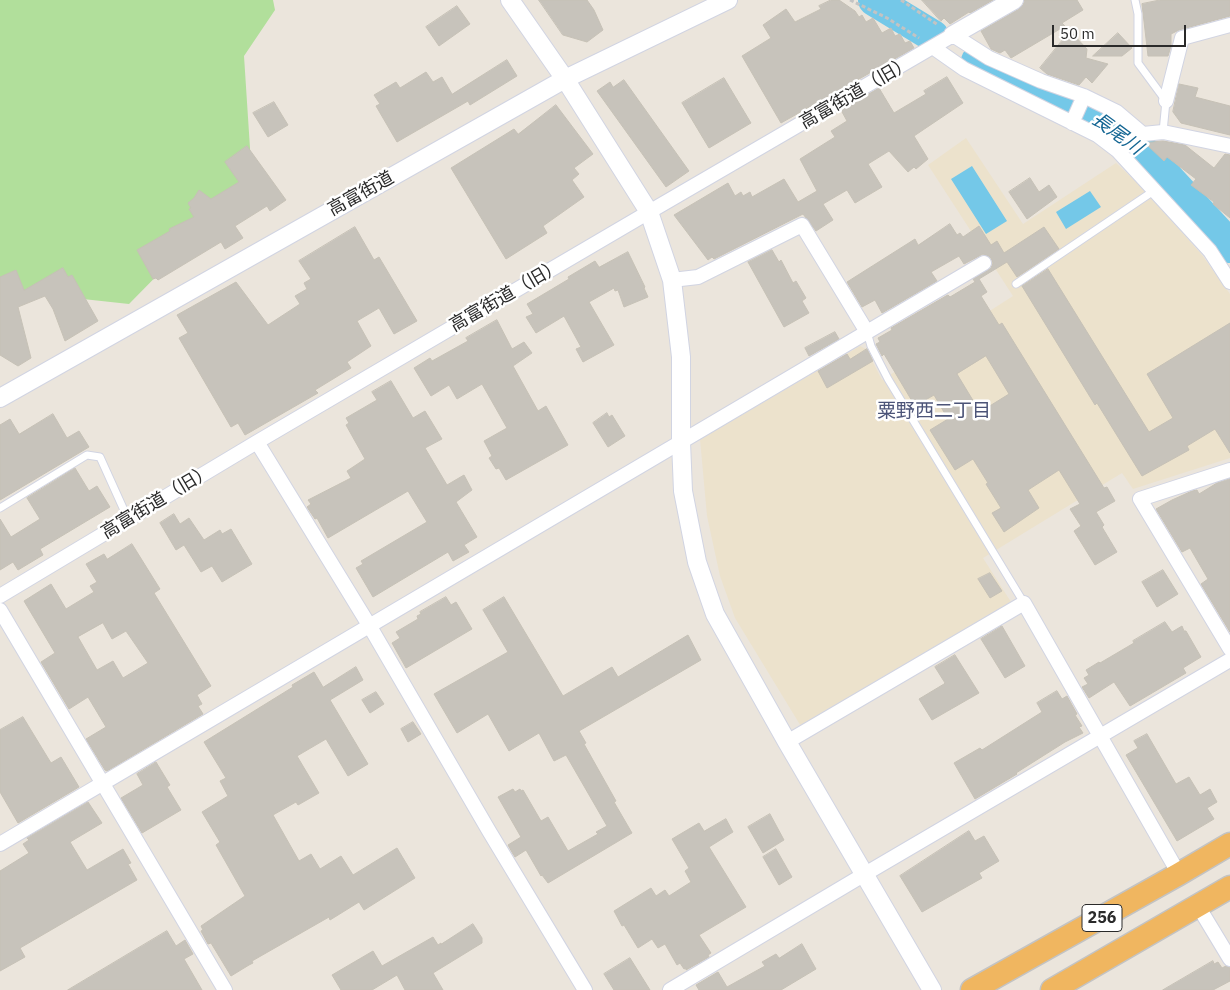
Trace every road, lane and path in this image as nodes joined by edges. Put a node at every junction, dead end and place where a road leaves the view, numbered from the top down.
1 (510, 0) edge
2 (728, 0) edge
3 (850, 0) edge
4 (901, 0) edge
5 (1014, 0) edge
6 (1135, 0) edge
7 (1230, 25) edge
8 (953, 35) junction
9 (934, 48) junction
10 (565, 79) junction
11 (1083, 99) junction
12 (1166, 101) junction
13 (1073, 120) junction
14 (1163, 132) junction
15 (1141, 136) junction
16 (1230, 146) edge
17 (1120, 150) junction
18 (1155, 190) junction
19 (649, 212) junction
20 (984, 263) dead end
21 (672, 280) junction
22 (1230, 282) edge
23 (1016, 284) dead end
24 (867, 332) junction
25 (0, 398) edge
26 (257, 442) junction
27 (681, 442) junction
28 (1230, 470) edge
29 (0, 508) edge
30 (128, 519) junction
31 (0, 596) edge
32 (1024, 603) junction
33 (0, 610) edge
34 (369, 625) junction
35 (1230, 649) edge
36 (1230, 660) edge
37 (1100, 736) junction
38 (787, 742) junction
39 (103, 783) junction
40 (0, 844) edge
41 (1230, 844) edge
42 (865, 874) junction
43 (1179, 874) junction
44 (1230, 887) edge
45 (1198, 906) junction
46 (1230, 959) edge
47 (225, 990) edge
48 (585, 990) edge
49 (670, 990) edge
50 (932, 990) edge
51 (972, 990) edge
52 (1052, 990) edge

1 - 10 street
2 - 10 street, 高富街道
3 - 9 path
4 - 8 path
5 - 8 street, 高富街道（旧）
6 - 12 lane
7 - 12 street
8 - 9 street, 高富街道（旧）
8 - 11 street
9 - 13 street
9 - 19 street, 高富街道（旧）
10 - 19 street
10 - 25 street, 高富街道
11 - 13 street
11 - 15 street
12 - 14 lane
13 - 17 street
14 - 15 street
14 - 16 street
15 - 17 street
17 - 18 street
18 - 22 street
18 - 23 lane
19 - 21 street
19 - 26 street, 高富街道（旧）
20 - 24 street
21 - 24 street
21 - 27 street
24 - 27 street
24 - 32 lane
26 - 30 street, 高富街道（旧）
26 - 34 street
27 - 34 street
27 - 38 street
28 - 35 street
29 - 30 lane
30 - 31 street, 高富街道（旧）
32 - 37 street
32 - 38 street
33 - 39 street
34 - 39 street
34 - 48 street
36 - 37 street
37 - 42 street
37 - 43 street
38 - 42 street
39 - 40 street
39 - 47 street
41 - 43 highway, 256
42 - 49 street
42 - 50 street
43 - 51 highway, 256
44 - 45 highway, 256
45 - 46 street
45 - 52 highway, 256

